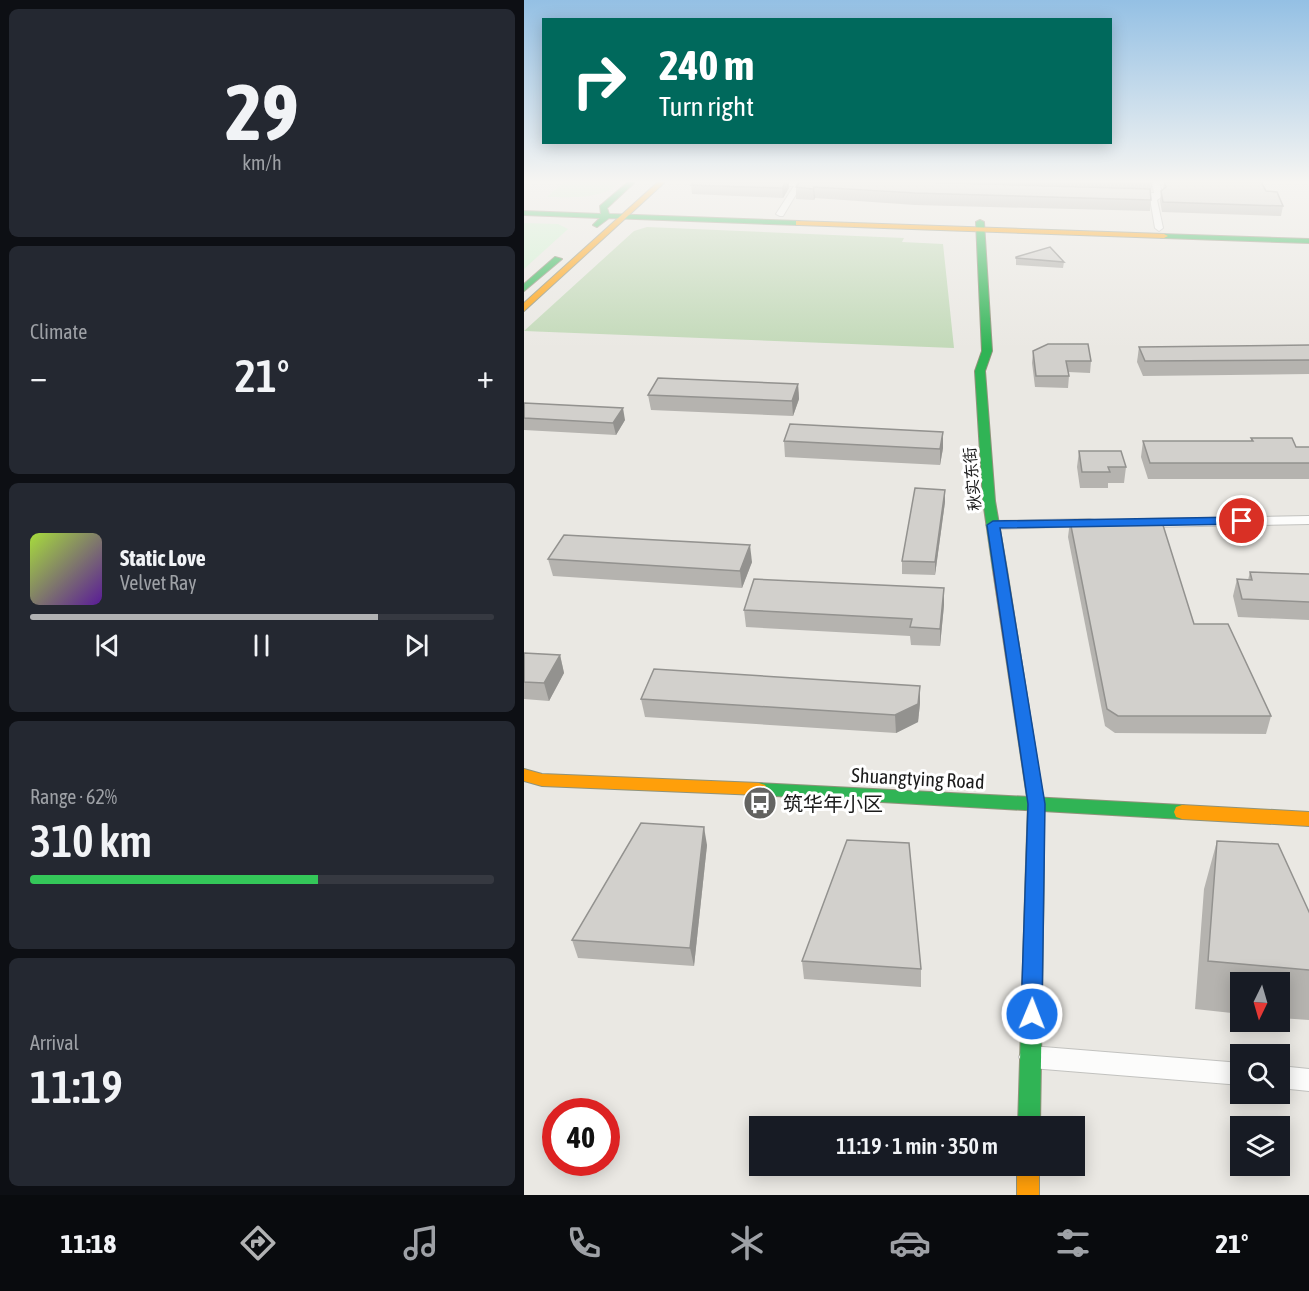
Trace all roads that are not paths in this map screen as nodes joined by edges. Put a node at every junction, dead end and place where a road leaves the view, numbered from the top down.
1 (578, 238) edge
2 (602, 238) edge
3 (982, 238) edge
4 (1223, 238) edge
5 (1310, 242) edge
6 (524, 288) edge
7 (524, 308) edge
8 (1310, 520) edge
9 (1098, 523) edge
10 (1134, 523) edge
11 (993, 525) junction
12 (524, 775) edge
13 (1036, 804) junction
14 (1310, 819) edge
15 (1031, 1057) junction
16 (1230, 1073) edge
17 (1290, 1078) edge
18 (1310, 1080) edge
19 (1029, 1116) edge
20 (1028, 1176) edge
21 (1028, 1195) edge

1 - 6 main road
2 - 7 main road
3 - 11 main road, 秋实东街
4 - 5 main road
8 - 10 street
9 - 11 street
11 - 13 main road, 秋实东街
12 - 13 main road, Shuangtying Road
13 - 14 main road, Shuangtying Road
13 - 15 main road, 秋实东街
15 - 16 street
15 - 19 main road, 秋实东街
17 - 18 street
20 - 21 main road

